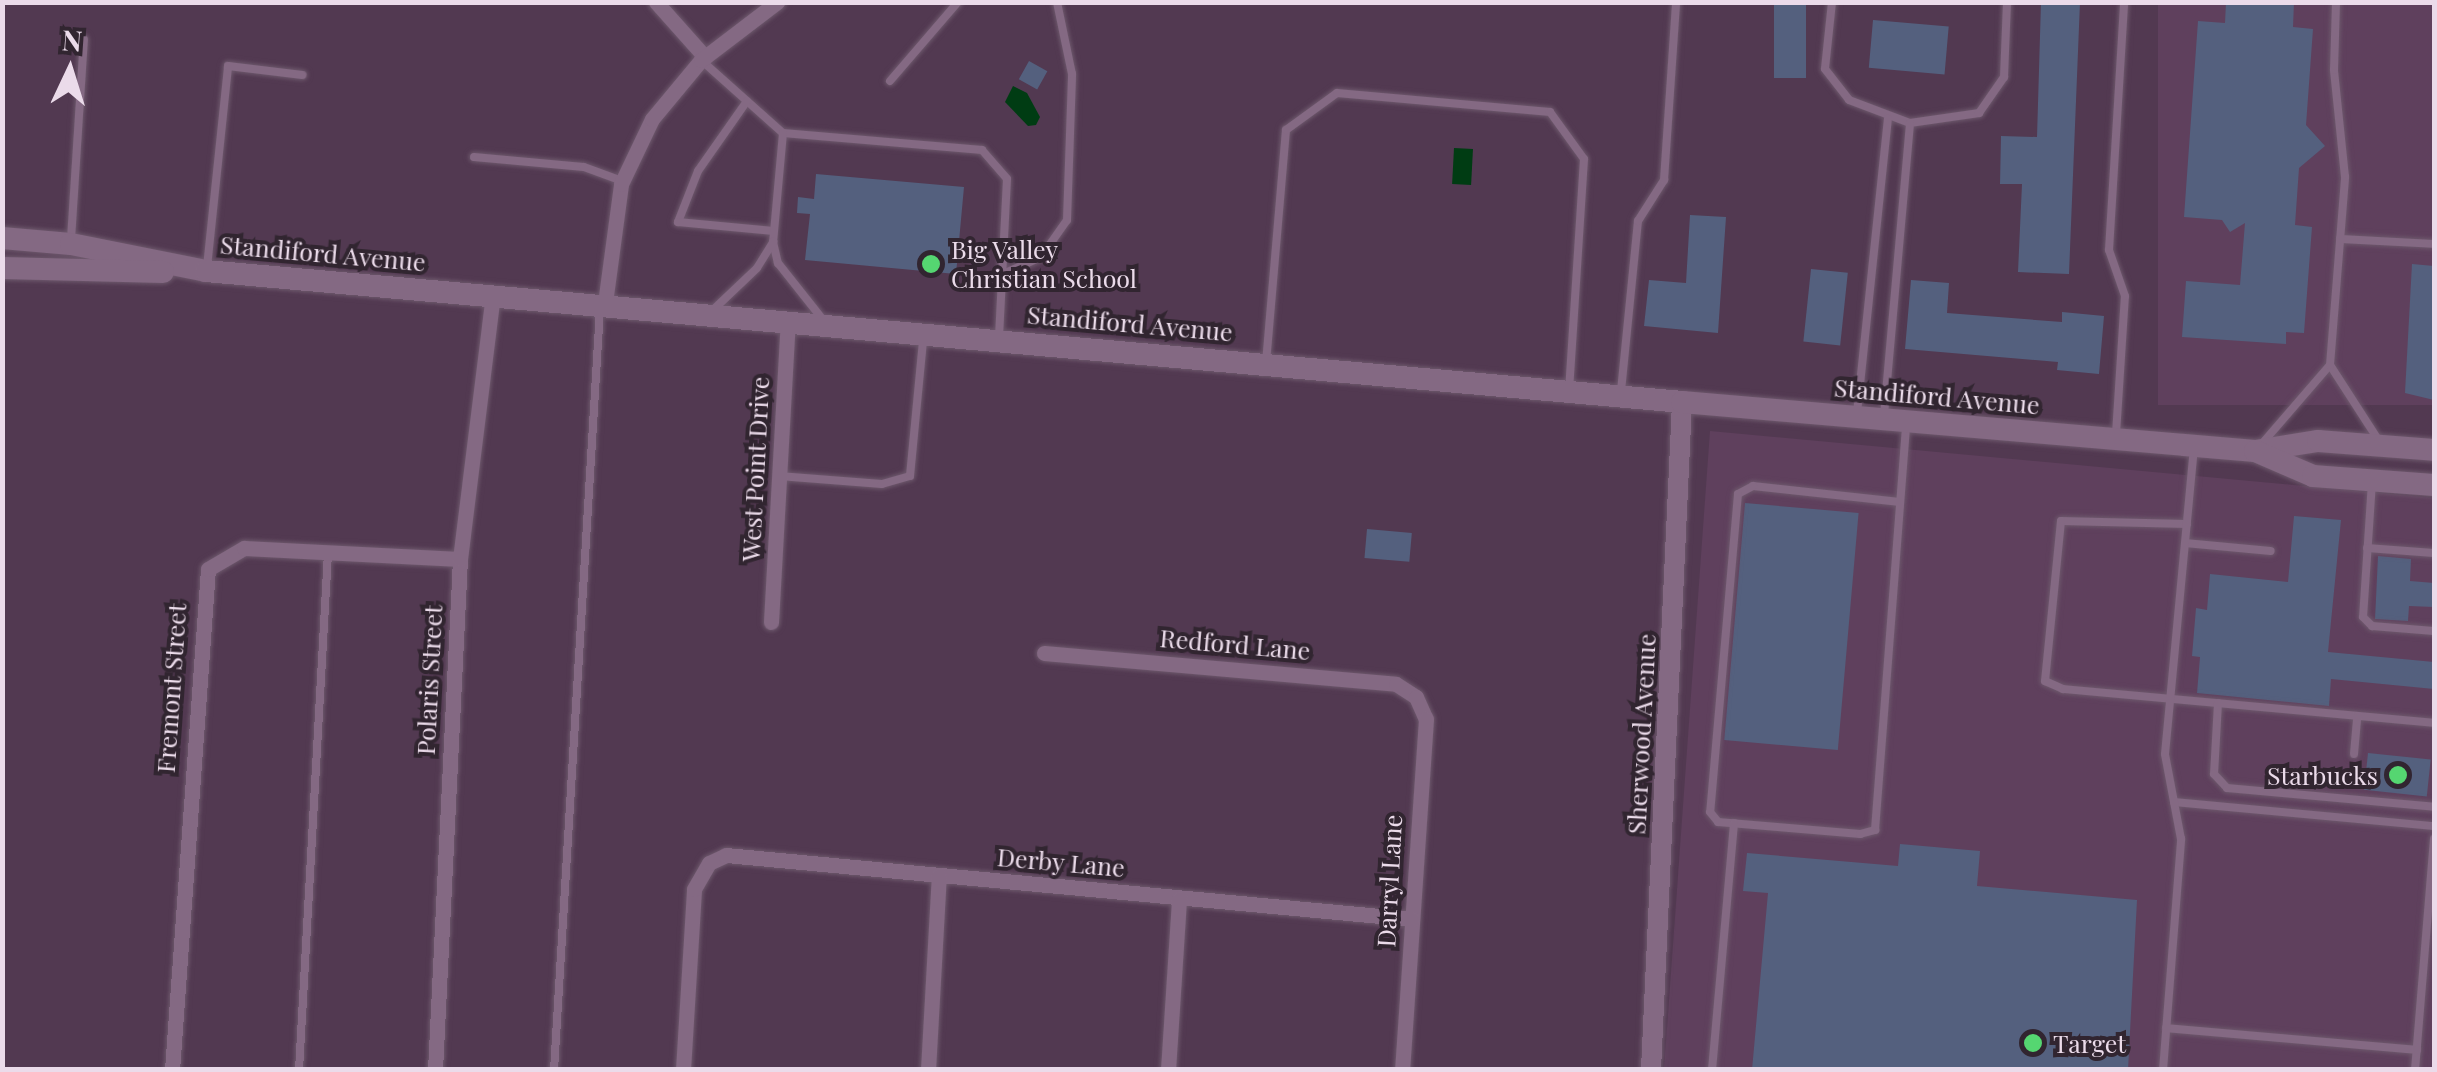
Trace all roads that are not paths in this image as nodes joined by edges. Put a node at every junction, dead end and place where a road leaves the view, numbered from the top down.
1 (656, 2) edge
2 (777, 2) edge
3 (958, 2) edge
4 (1057, 2) edge
5 (1676, 2) edge
6 (1832, 2) edge
7 (2006, 2) edge
8 (2124, 2) edge
9 (2336, 2) edge
10 (84, 40) dead end
11 (703, 58) junction
12 (302, 76) dead end
13 (890, 81) dead end
14 (746, 101) junction
15 (1888, 119) junction
16 (1910, 123) junction
17 (783, 133) junction
18 (474, 157) dead end
19 (622, 181) junction
20 (774, 231) junction
21 (2, 238) edge
22 (2340, 239) junction
23 (774, 242) junction
24 (71, 244) junction
25 (2434, 244) edge
26 (2, 268) edge
27 (206, 271) junction
28 (1000, 275) junction
29 (493, 295) junction
30 (603, 303) junction
31 (710, 312) junction
32 (788, 319) junction
33 (825, 322) junction
34 (924, 332) junction
35 (1000, 339) junction
36 (1266, 363) junction
37 (2330, 365) junction
38 (1569, 391) junction
39 (1620, 396) junction
40 (1682, 402) junction
41 (1857, 416) junction
42 (1895, 420) junction
43 (2116, 439) junction
44 (2194, 446) junction
45 (2383, 446) junction
46 (2434, 450) edge
47 (2255, 451) junction
48 (779, 476) junction
49 (2372, 482) junction
50 (2434, 485) edge
51 (1900, 502) junction
52 (2187, 524) junction
53 (2185, 543) junction
54 (2368, 548) junction
55 (2270, 551) dead end
56 (328, 552) junction
57 (2434, 553) edge
58 (460, 559) junction
59 (771, 622) dead end
60 (2434, 631) edge
61 (1044, 653) dead end
62 (1416, 697) joint
63 (2170, 699) junction
64 (2218, 704) junction
65 (2357, 716) junction
66 (2434, 723) edge
67 (2354, 754) dead end
68 (2174, 802) junction
69 (2434, 806) edge
70 (1734, 823) junction
71 (2434, 826) edge
72 (2434, 839) edge
73 (939, 875) junction
74 (2432, 882) edge
75 (1179, 898) junction
76 (1412, 919) junction
77 (2166, 1028) junction
78 (2417, 1050) junction
79 (172, 1070) edge
80 (299, 1070) edge
81 (435, 1070) edge
82 (554, 1070) edge
83 (683, 1070) edge
84 (928, 1070) edge
85 (1168, 1070) edge
86 (1402, 1070) edge
87 (1650, 1070) edge
88 (1712, 1070) edge
89 (2163, 1070) edge
90 (2415, 1070) edge

1 - 11 street
2 - 11 street
3 - 13 lane
4 - 28 lane
5 - 39 lane
6 - 15 lane
7 - 16 lane
8 - 43 lane
9 - 22 lane
10 - 24 lane
11 - 14 lane
11 - 19 street
12 - 27 lane
14 - 17 lane
14 - 20 lane
15 - 16 lane
15 - 41 lane
16 - 42 lane
17 - 20 lane
17 - 28 lane
18 - 19 lane
19 - 30 street
20 - 23 lane
21 - 24 main road, Standiford Avenue
22 - 25 lane
22 - 37 lane
23 - 31 lane
23 - 33 lane
24 - 27 main road, Standiford Avenue
26 - 27 main road
27 - 29 main road, Standiford Avenue
28 - 35 lane
29 - 30 main road, Standiford Avenue
29 - 58 street, Polaris Street
30 - 31 main road, Standiford Avenue
30 - 82 lane
31 - 32 main road, Standiford Avenue
32 - 33 main road, Standiford Avenue
32 - 48 street, West Point Drive
33 - 34 main road, Standiford Avenue
34 - 35 main road, Standiford Avenue
34 - 48 lane
35 - 36 main road, Standiford Avenue
36 - 38 main road, Standiford Avenue
36 - 38 lane
37 - 45 lane
37 - 47 lane
38 - 39 main road, Standiford Avenue
39 - 40 main road, Standiford Avenue
40 - 41 main road, Standiford Avenue
40 - 87 street, Sherwood Avenue
41 - 42 main road, Standiford Avenue
42 - 43 main road, Standiford Avenue
42 - 51 lane
43 - 44 main road, Standiford Avenue
44 - 47 main road, Standiford Avenue
44 - 52 lane
45 - 46 main road, Standiford Avenue
45 - 47 main road, Standiford Avenue
47 - 49 main road, Standiford Avenue
48 - 59 street, West Point Drive
49 - 50 main road, Standiford Avenue
49 - 54 lane
51 - 70 lane
51 - 70 lane
52 - 53 lane
52 - 63 lane
53 - 55 lane
53 - 63 lane
54 - 57 lane
54 - 60 lane
56 - 58 street, Fremont Street
56 - 79 street, Fremont Street
56 - 80 lane
58 - 81 street, Polaris Street
61 - 62 street, Redford Lane
62 - 76 street, Darryl Lane
63 - 64 lane
63 - 68 lane
64 - 65 lane
64 - 69 lane
65 - 66 lane
65 - 67 lane
68 - 71 lane
68 - 77 lane
70 - 88 lane
72 - 74 lane
73 - 75 street, Derby Lane
73 - 83 street, Derby Lane
73 - 84 street
74 - 78 lane
75 - 76 street, Derby Lane
75 - 85 street
76 - 86 street, Darryl Lane
77 - 78 lane
77 - 89 lane
78 - 90 lane

